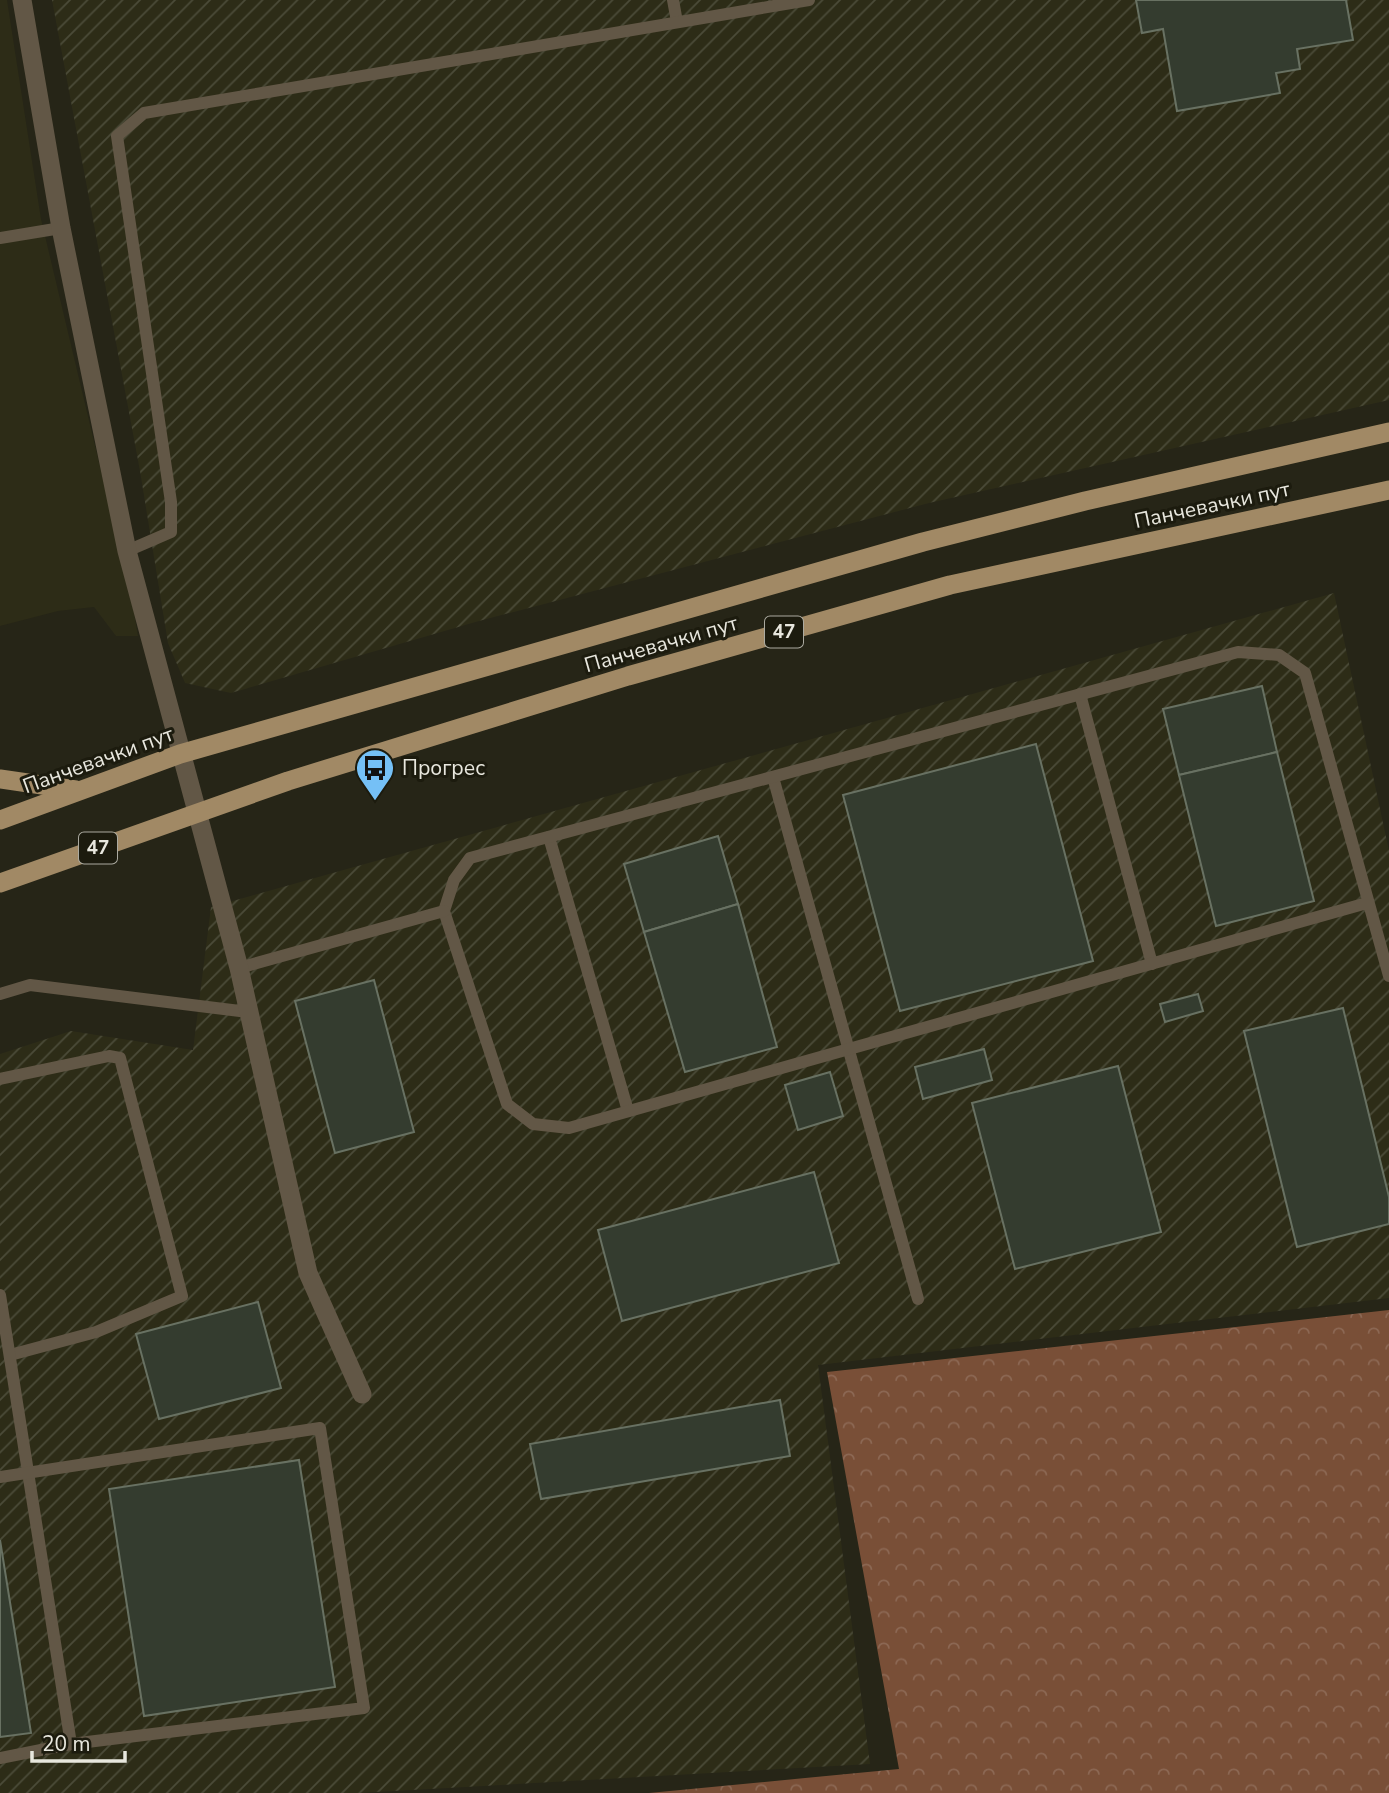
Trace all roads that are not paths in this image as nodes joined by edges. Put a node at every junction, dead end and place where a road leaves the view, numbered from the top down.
1 (22, 0) edge
2 (673, 0) edge
3 (809, 0) edge
4 (755, 4) edge
5 (677, 22) junction
6 (61, 228) junction
7 (0, 238) edge
8 (1389, 432) edge
9 (1389, 490) edge
10 (127, 551) junction
11 (1080, 694) junction
12 (180, 754) junction
13 (773, 777) junction
14 (0, 779) edge
15 (80, 790) junction
16 (197, 812) junction
17 (0, 820) edge
18 (549, 837) junction
19 (0, 883) edge
20 (1367, 903) junction
21 (444, 911) junction
22 (1152, 964) junction
23 (239, 968) junction
24 (1389, 976) edge
25 (0, 995) edge
26 (247, 1012) junction
27 (848, 1049) junction
28 (0, 1079) edge
29 (628, 1111) junction
30 (0, 1295) edge
31 (918, 1299) dead end
32 (10, 1355) junction
33 (362, 1394) dead end
34 (28, 1472) junction
35 (0, 1476) edge
36 (71, 1744) junction
37 (0, 1758) edge

1 - 6 street
2 - 5 lane
3 - 4 lane
4 - 5 lane
5 - 10 lane
6 - 7 lane
6 - 10 street
8 - 12 main road, Панчевачки пут / 47
9 - 16 main road, Панчевачки пут / 47
10 - 12 street
11 - 13 lane
11 - 20 lane
11 - 22 lane
12 - 15 main road, Панчевачки пут / 47
12 - 16 street
13 - 18 lane
13 - 27 lane
14 - 15 main road
15 - 17 main road, Панчевачки пут / 47
16 - 19 main road, Панчевачки пут / 47
16 - 23 street
18 - 21 lane
18 - 29 lane
20 - 22 lane
20 - 24 lane
21 - 23 lane
21 - 29 lane
22 - 27 lane
23 - 26 street
25 - 26 lane
26 - 33 street
27 - 29 lane
27 - 31 lane
28 - 32 lane
30 - 32 lane
32 - 34 lane
34 - 35 lane
34 - 36 lane
34 - 36 lane
36 - 37 lane

